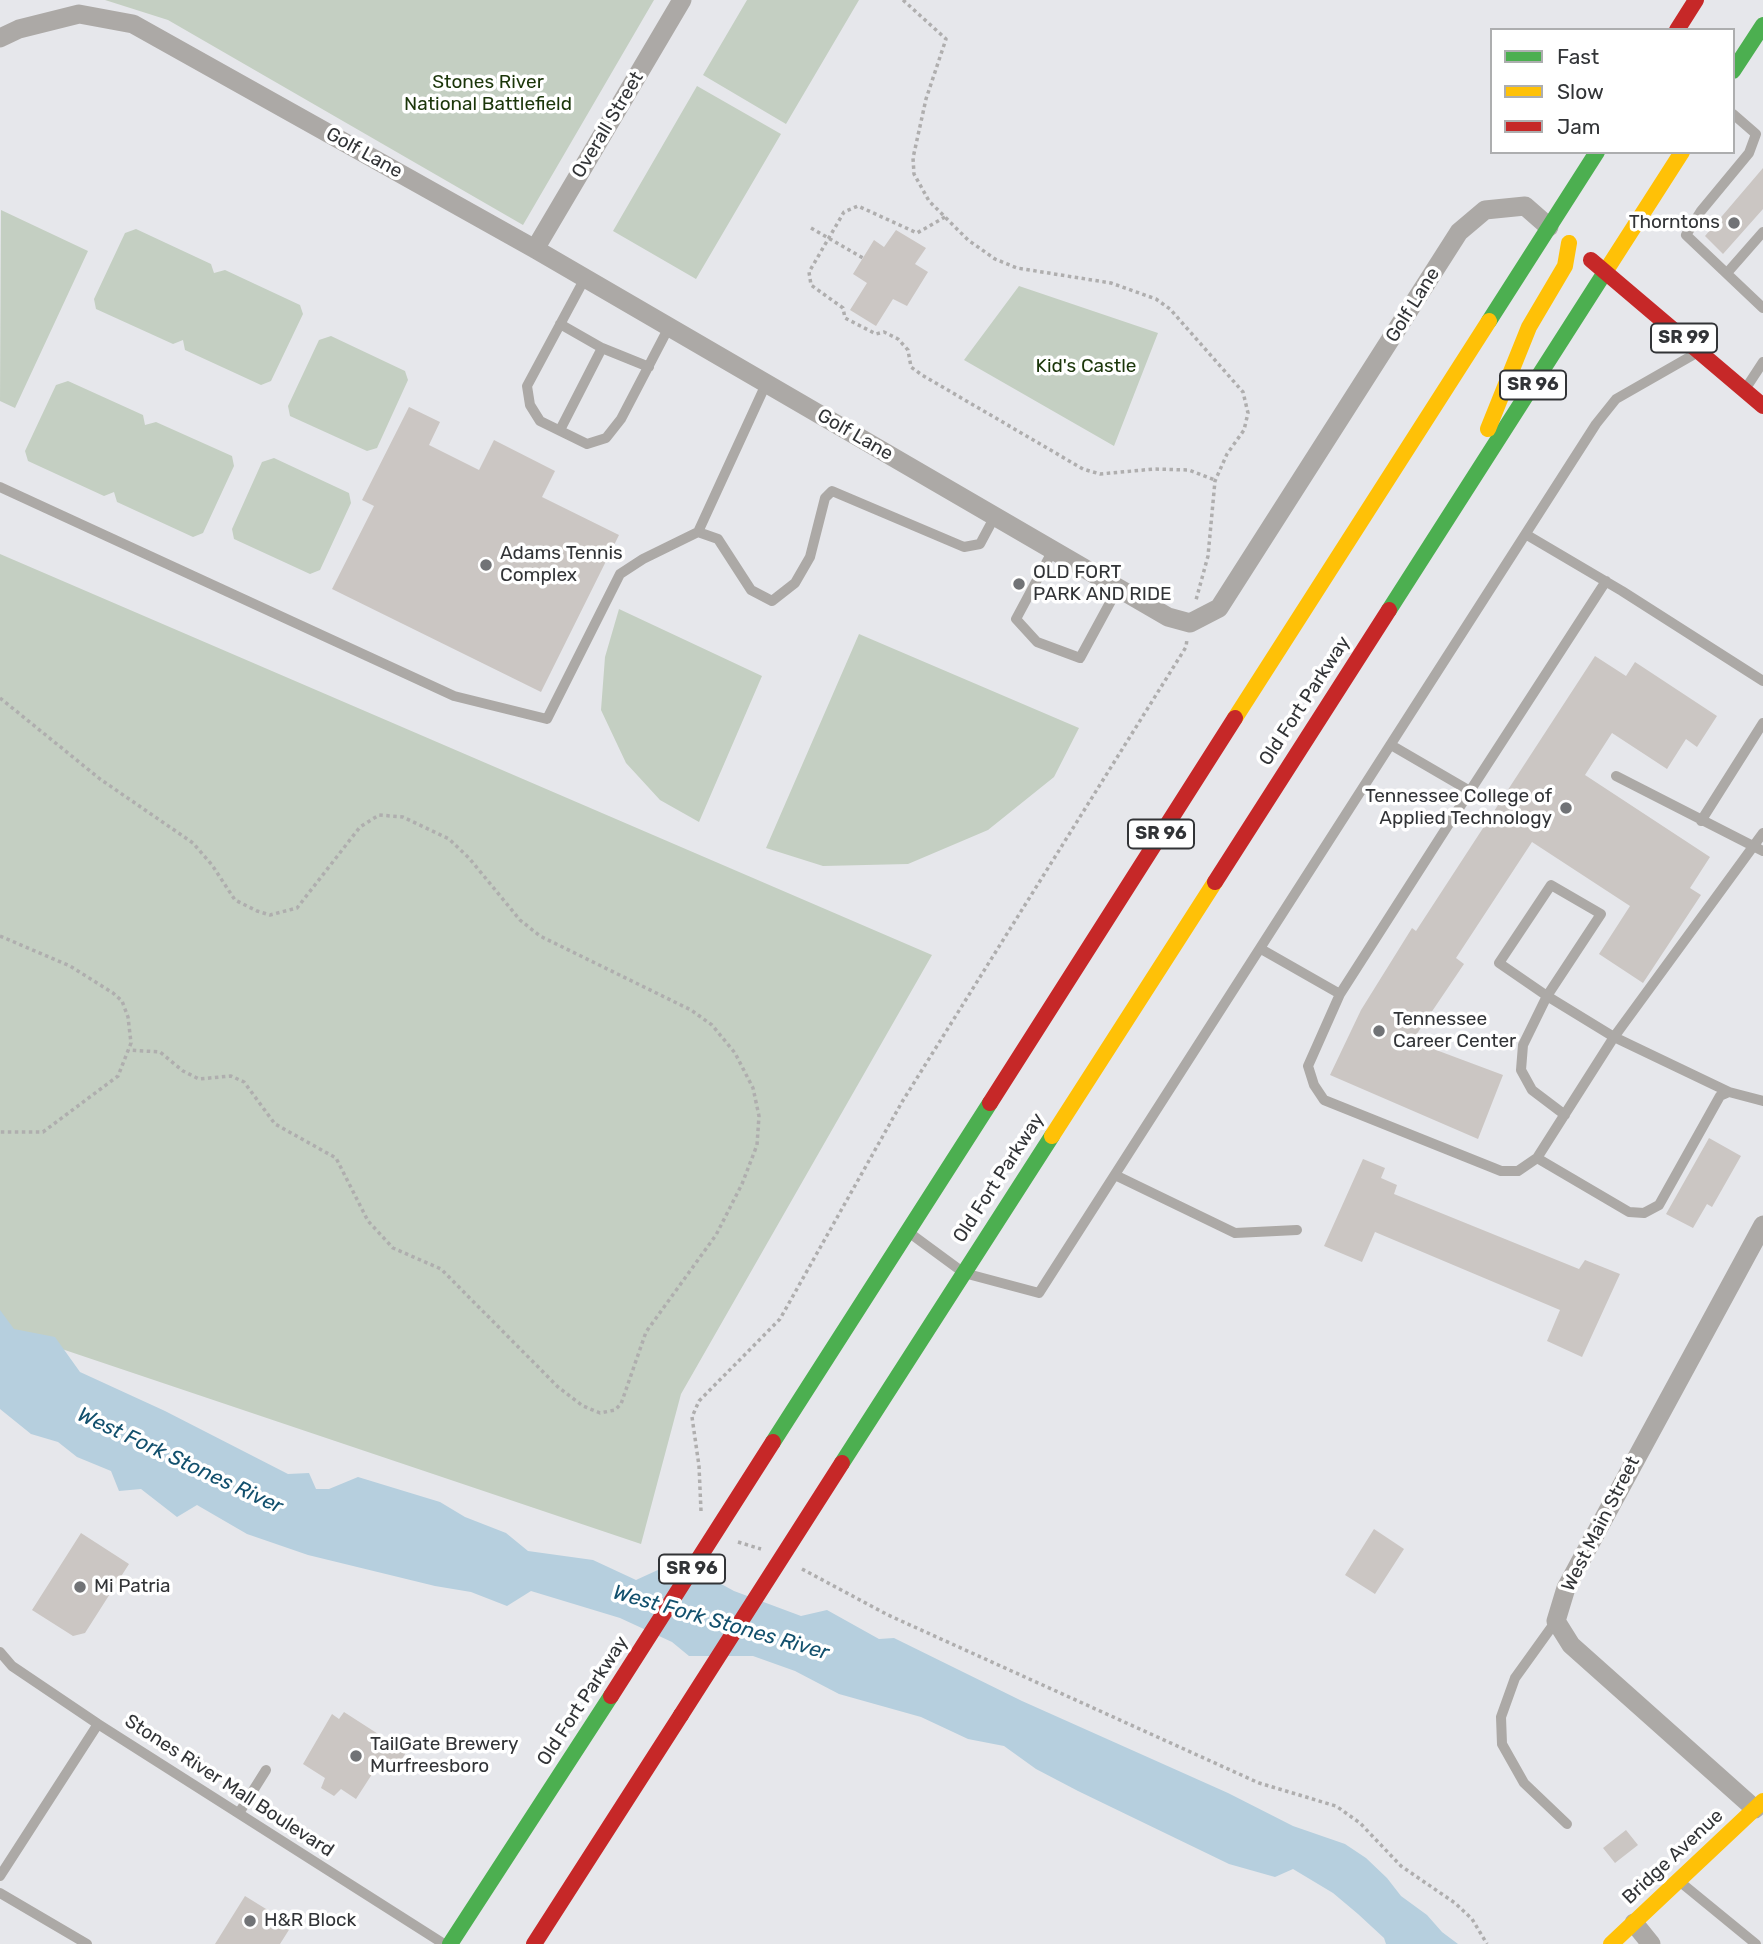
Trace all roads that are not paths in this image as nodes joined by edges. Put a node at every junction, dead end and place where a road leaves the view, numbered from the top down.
1 (682, 0) edge
2 (1696, 0) edge
3 (1763, 25) edge
4 (1678, 28) edge
5 (0, 38) edge
6 (1735, 68) edge
7 (1735, 116) edge
8 (1759, 136) edge
9 (1596, 154) edge
10 (1681, 154) edge
11 (1549, 227) junction
12 (1763, 232) edge
13 (1569, 243) junction
14 (535, 249) junction
15 (1606, 272) junction
16 (1727, 273) junction
17 (584, 278) junction
18 (1763, 308) edge
19 (560, 324) junction
20 (669, 327) junction
21 (602, 348) junction
22 (1700, 351) junction
23 (1763, 362) edge
24 (649, 367) junction
25 (766, 384) junction
26 (1744, 390) junction
27 (1763, 406) edge
28 (560, 430) junction
29 (0, 486) edge
30 (1460, 499) junction
31 (995, 516) junction
32 (698, 532) junction
33 (1527, 534) junction
34 (1053, 550) junction
35 (1606, 581) junction
36 (1118, 588) junction
37 (1763, 681) edge
38 (1763, 723) edge
39 (1391, 745) junction
40 (1616, 776) dead end
41 (1470, 791) junction
42 (1701, 821) junction
43 (1763, 832) edge
44 (1752, 848) junction
45 (1763, 851) edge
46 (1261, 949) junction
47 (1340, 994) junction
48 (1547, 996) junction
49 (1614, 1037) junction
50 (1729, 1091) junction
51 (1763, 1101) edge
52 (1565, 1115) junction
53 (1537, 1158) junction
54 (1115, 1175) junction
55 (1763, 1225) edge
56 (1297, 1230) dead end
57 (908, 1231) junction
58 (964, 1273) junction
59 (1556, 1621) junction
60 (0, 1652) edge
61 (99, 1724) junction
62 (266, 1770) dead end
63 (1759, 1805) edge
64 (239, 1814) junction
65 (1567, 1825) dead end
66 (0, 1876) edge
67 (1679, 1881) junction
68 (0, 1893) edge
69 (1634, 1923) junction
70 (87, 1944) edge
71 (443, 1944) edge
72 (450, 1944) edge
73 (534, 1944) edge
74 (1611, 1944) edge
75 (1651, 1944) edge
76 (1756, 1944) edge

1 - 14 street, Overall Street
2 - 4 main road
3 - 6 main road
5 - 14 street, Golf Lane
7 - 8 lane
8 - 16 lane
9 - 11 main road, Old Fort Parkway / SR 96
10 - 15 main road, Old Fort Parkway / SR 96
11 - 13 main road, SR 99
11 - 36 street, Golf Lane
11 - 57 main road, Old Fort Parkway / SR 96
12 - 16 lane
13 - 15 main road, SR 99
13 - 30 main road
14 - 17 street, Golf Lane
15 - 22 main road, SR 99
15 - 30 main road, Old Fort Parkway / SR 96
16 - 18 lane
17 - 19 lane
17 - 20 street, Golf Lane
19 - 21 lane
19 - 28 lane
20 - 24 lane
20 - 25 street, Golf Lane
21 - 24 lane
21 - 28 lane
22 - 26 main road, SR 99
22 - 33 lane, Old Fort Parkway
23 - 26 lane
24 - 28 lane
25 - 31 street, Golf Lane
25 - 32 lane
26 - 27 main road, SR 99
29 - 32 lane
30 - 58 main road, Old Fort Parkway / SR 96
31 - 32 lane
31 - 34 street, Golf Lane
33 - 35 lane
33 - 39 lane, Old Fort Parkway
34 - 36 street, Golf Lane
34 - 36 lane
35 - 37 lane
35 - 41 lane
38 - 42 lane
39 - 41 lane
39 - 46 lane, Old Fort Parkway
40 - 42 lane
41 - 47 lane
42 - 44 lane
43 - 44 lane
44 - 45 lane
44 - 49 lane
46 - 47 lane
46 - 54 lane, Old Fort Parkway
47 - 53 lane
48 - 48 lane
48 - 49 lane
48 - 52 lane
49 - 50 lane
49 - 52 lane
50 - 51 lane
50 - 53 lane
52 - 53 lane
54 - 56 lane
54 - 58 lane, Old Fort Parkway
55 - 59 street, West Main Street
57 - 58 lane, Old Fort Parkway
57 - 72 main road, Old Fort Parkway / SR 96, bridge
58 - 73 main road, Old Fort Parkway / SR 96, bridge
59 - 63 street
59 - 65 lane
60 - 61 lane, Stones River Mall Boulevard
61 - 64 lane, Stones River Mall Boulevard
61 - 66 lane
62 - 64 lane
63 - 67 main road, Bridge Avenue
64 - 71 lane, Stones River Mall Boulevard
67 - 69 main road, Bridge Avenue
67 - 76 lane
68 - 70 lane
69 - 74 main road, Bridge Avenue
69 - 75 street

